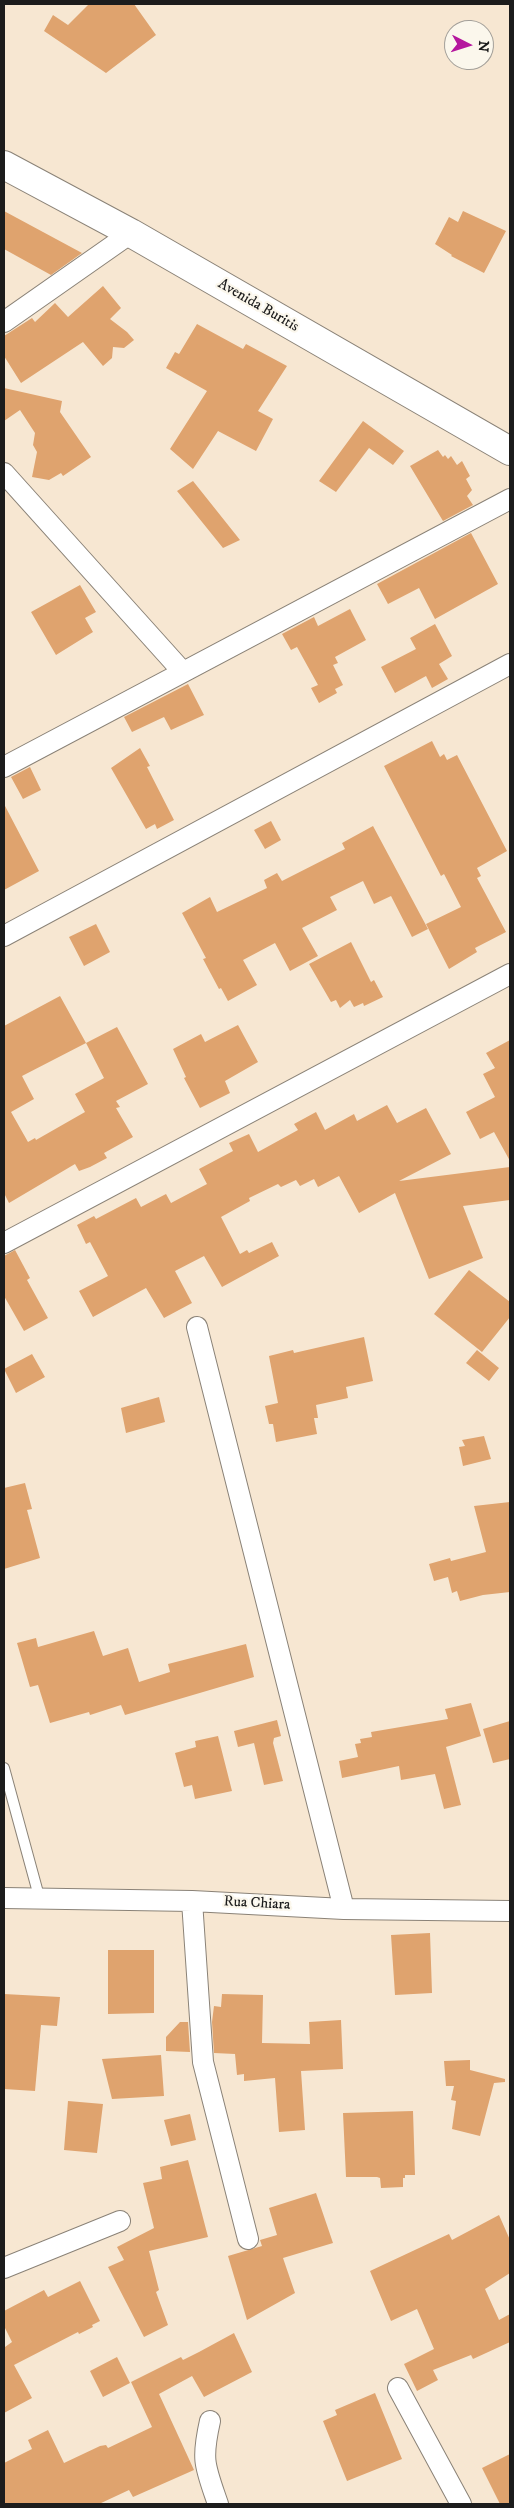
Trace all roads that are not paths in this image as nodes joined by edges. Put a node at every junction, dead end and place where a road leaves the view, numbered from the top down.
1 (4, 165) edge
2 (131, 233) junction
3 (4, 322) edge
4 (510, 451) edge
5 (4, 473) edge
6 (510, 499) edge
7 (510, 664) edge
8 (182, 671) junction
9 (4, 767) edge
10 (4, 936) edge
11 (510, 974) edge
12 (4, 1241) edge
13 (197, 1327) dead end
14 (4, 1768) edge
15 (4, 1898) edge
16 (40, 1900) junction
17 (192, 1901) junction
18 (344, 1909) junction
19 (510, 1912) edge
20 (120, 2221) dead end
21 (248, 2239) dead end
22 (4, 2268) edge
23 (398, 2388) dead end
24 (210, 2421) dead end
25 (218, 2504) edge
26 (461, 2504) edge

1 - 2 street, Avenida Buritis
2 - 3 street
2 - 4 street, Avenida Buritis
5 - 8 street
6 - 8 street
7 - 10 street
8 - 9 street
11 - 12 street
13 - 18 street
14 - 16 lane
15 - 16 street, Rua Chiara
16 - 17 street, Rua Chiara
17 - 18 street, Rua Chiara
17 - 21 street
18 - 19 street, Rua Chiara
20 - 22 street
23 - 26 street
24 - 25 street

